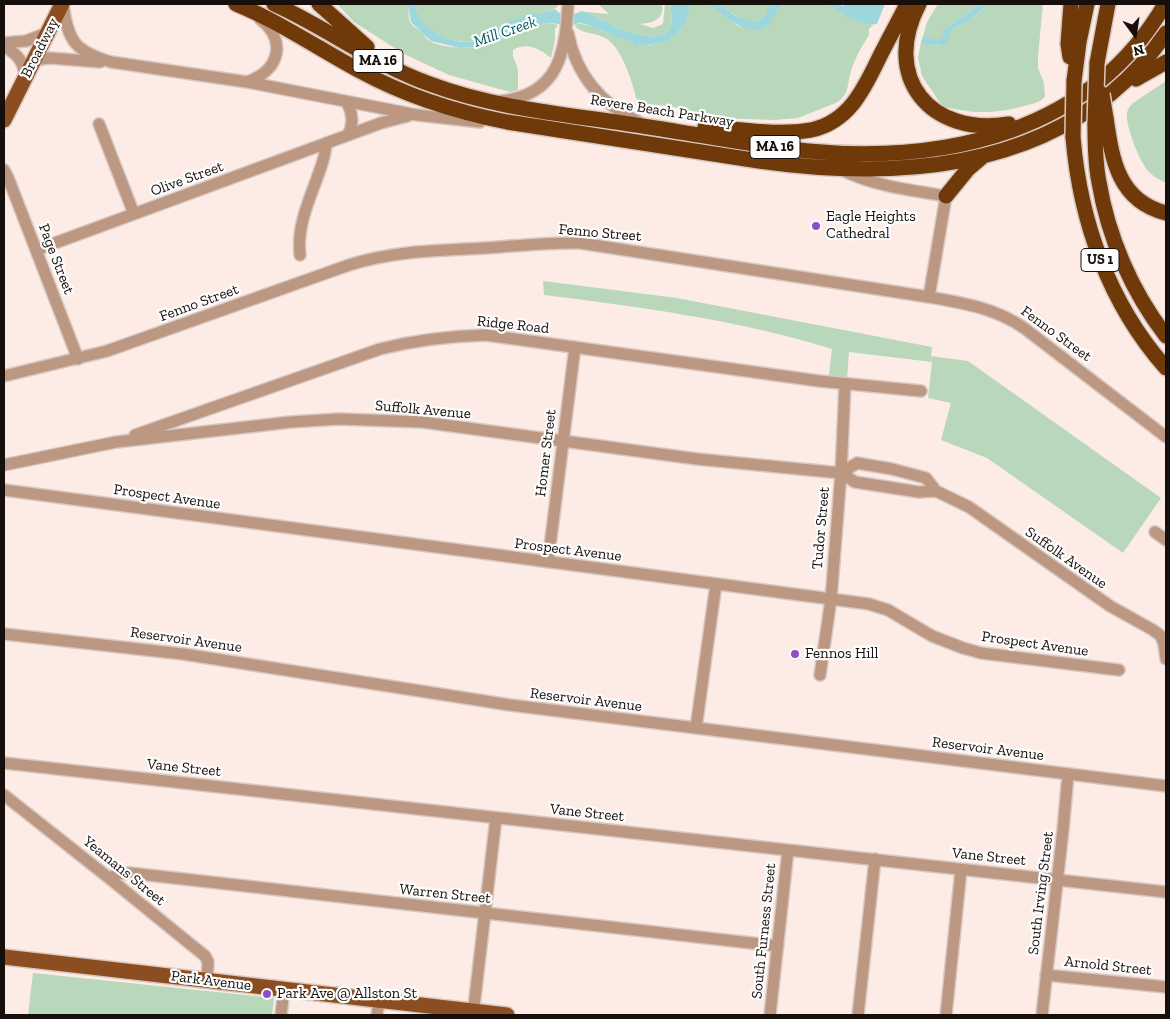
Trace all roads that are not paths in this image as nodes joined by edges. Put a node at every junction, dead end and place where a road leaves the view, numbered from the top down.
1 (62, 4) edge
2 (274, 4) edge
3 (319, 4) edge
4 (907, 4) edge
5 (919, 4) edge
6 (1071, 4) edge
7 (1087, 4) edge
8 (1108, 4) edge
9 (1165, 4) edge
10 (241, 6) edge
11 (568, 7) edge
12 (567, 28) junction
13 (1166, 33) edge
14 (47, 34) junction
15 (4, 43) edge
16 (4, 47) edge
17 (34, 60) junction
18 (111, 62) junction
19 (1166, 62) edge
20 (400, 72) junction
21 (25, 76) junction
22 (1074, 80) junction
23 (247, 82) junction
24 (1109, 96) junction
25 (490, 102) junction
26 (347, 103) junction
27 (1056, 112) junction
28 (417, 116) junction
29 (4, 120) edge
30 (1100, 121) junction
31 (99, 124) dead end
32 (539, 127) junction
33 (655, 128) junction
34 (348, 135) junction
35 (326, 143) junction
36 (987, 155) junction
37 (840, 169) junction
38 (4, 170) edge
39 (946, 196) junction
40 (1166, 213) edge
41 (134, 214) junction
42 (36, 250) junction
43 (300, 255) dead end
44 (929, 297) junction
45 (1166, 336) edge
46 (575, 347) junction
47 (78, 359) junction
48 (1166, 368) edge
49 (4, 376) edge
50 (845, 384) junction
51 (921, 391) dead end
52 (1166, 437) edge
53 (116, 442) junction
54 (562, 442) junction
55 (4, 465) edge
56 (841, 473) junction
57 (4, 490) edge
58 (936, 491) junction
59 (1155, 532) dead end
60 (1166, 540) edge
61 (548, 562) junction
62 (716, 584) junction
63 (830, 600) junction
64 (4, 634) edge
65 (1166, 659) edge
66 (1119, 670) dead end
67 (820, 675) dead end
68 (696, 728) junction
69 (4, 763) edge
70 (1068, 774) junction
71 (1166, 786) edge
72 (4, 795) edge
73 (496, 818) junction
74 (788, 850) junction
75 (875, 859) junction
76 (961, 870) junction
77 (109, 878) junction
78 (1057, 879) junction
79 (1166, 892) edge
80 (485, 914) junction
81 (778, 946) junction
82 (4, 957) edge
83 (1046, 975) junction
84 (207, 981) junction
85 (1166, 987) edge
86 (284, 990) junction
87 (378, 1008) edge
88 (474, 1013) edge
89 (281, 1015) edge
90 (507, 1015) edge
91 (770, 1015) edge
92 (858, 1015) edge
93 (946, 1015) edge
94 (1042, 1015) edge

1 - 14 main road, Broadway
1 - 18 street
2 - 20 highway, Revere Beach Parkway / MA 16
3 - 20 highway
4 - 33 highway
5 - 27 highway
6 - 22 highway
7 - 22 highway, US 1
8 - 30 highway, US 1, bridge
9 - 27 highway, Revere Beach Parkway / MA 16
10 - 23 street
10 - 32 highway, MA 16
11 - 12 street
12 - 25 street
12 - 33 street
13 - 24 highway, MA 16
14 - 15 street
14 - 17 main road, Broadway
16 - 21 street
17 - 18 street
17 - 21 main road, Broadway
18 - 23 street
19 - 24 highway
20 - 25 highway, Revere Beach Parkway / MA 16
21 - 29 main road, Broadway
22 - 48 highway, US 1, bridge
23 - 26 street
24 - 36 highway, MA 16
25 - 33 highway, Revere Beach Parkway / MA 16
26 - 28 street
26 - 34 street
27 - 33 highway, Revere Beach Parkway / MA 16
28 - 32 street
28 - 34 street, Olive Street
30 - 40 highway
30 - 45 highway, US 1
31 - 41 street
32 - 37 highway, MA 16
34 - 35 street, Olive Street
35 - 41 street, Olive Street
35 - 43 street
36 - 37 highway, MA 16
36 - 39 highway
37 - 39 street
38 - 42 street, Page Street
39 - 44 street
41 - 42 street, Olive Street
42 - 47 street, Page Street
44 - 47 street, Fenno Street
44 - 52 street, Fenno Street
46 - 50 street, Ridge Road
46 - 53 street, Ridge Road
46 - 54 street, Homer Street
47 - 49 street, Fenno Street
50 - 51 street, Ridge Road
50 - 56 street, Tudor Street
53 - 54 street, Suffolk Avenue
53 - 55 street, Suffolk Avenue
54 - 56 street, Suffolk Avenue
54 - 61 street, Homer Street
56 - 58 street, Suffolk Avenue
56 - 58 street, Suffolk Avenue
56 - 63 street, Tudor Street
57 - 61 street, Prospect Avenue
58 - 65 street, Suffolk Avenue
59 - 60 street
61 - 62 street, Prospect Avenue
62 - 63 street, Prospect Avenue
62 - 68 street
63 - 66 street, Prospect Avenue
63 - 67 street, Tudor Street
64 - 68 street, Reservoir Avenue
68 - 70 street, Reservoir Avenue
69 - 73 street, Vane Street
70 - 71 street, Reservoir Avenue
70 - 78 street, South Irving Street
72 - 77 street, Yeamans Street
73 - 74 street, Vane Street
73 - 80 street
74 - 75 street, Vane Street
74 - 81 street, South Furness Street
75 - 76 street, Vane Street
75 - 92 street
76 - 78 street, Vane Street
76 - 93 street
77 - 80 street, Warren Street
77 - 84 street, Yeamans Street
78 - 79 street, Vane Street
78 - 83 street, South Irving Street
80 - 81 street, Warren Street
80 - 88 street
81 - 91 street, South Furness Street
82 - 84 main road, Park Avenue
83 - 85 street, Arnold Street
83 - 94 street, South Irving Street
84 - 86 main road, Park Avenue
86 - 87 main road, Park Avenue
86 - 89 street
87 - 88 main road, Park Avenue
88 - 90 main road, Park Avenue

